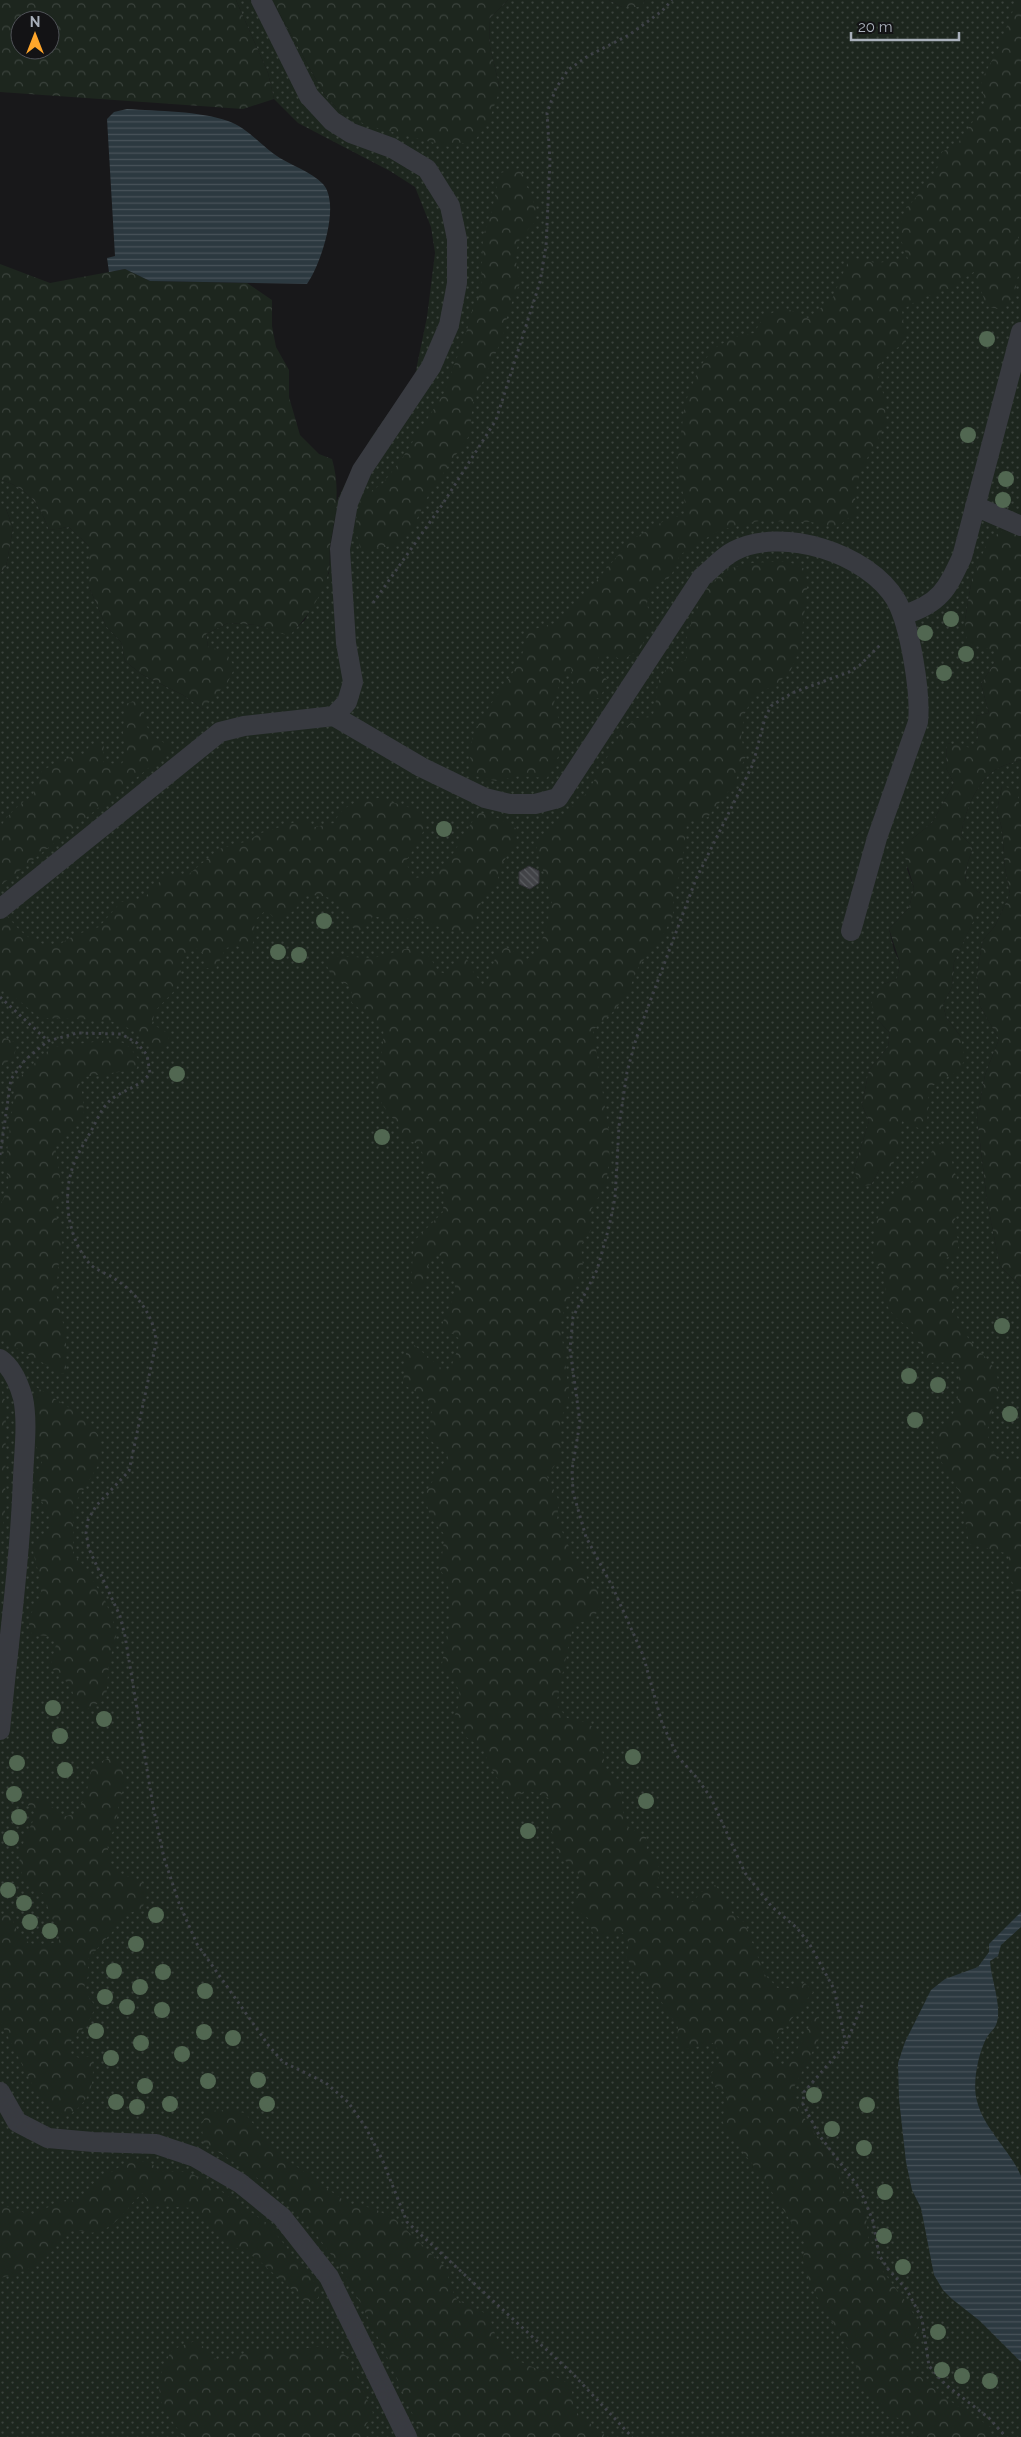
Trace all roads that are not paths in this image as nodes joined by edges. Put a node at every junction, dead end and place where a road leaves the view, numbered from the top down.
1 (261, 0) edge
2 (1021, 332) edge
3 (975, 506) junction
4 (1021, 526) edge
5 (904, 615) junction
6 (334, 716) junction
7 (0, 909) edge
8 (851, 931) dead end
9 (0, 1360) edge
10 (0, 1730) edge
11 (0, 2092) edge
12 (407, 2437) edge

1 - 6 lane
2 - 3 lane
3 - 4 lane
3 - 5 lane
5 - 6 lane
5 - 8 lane
6 - 7 lane
9 - 10 lane
11 - 12 lane

